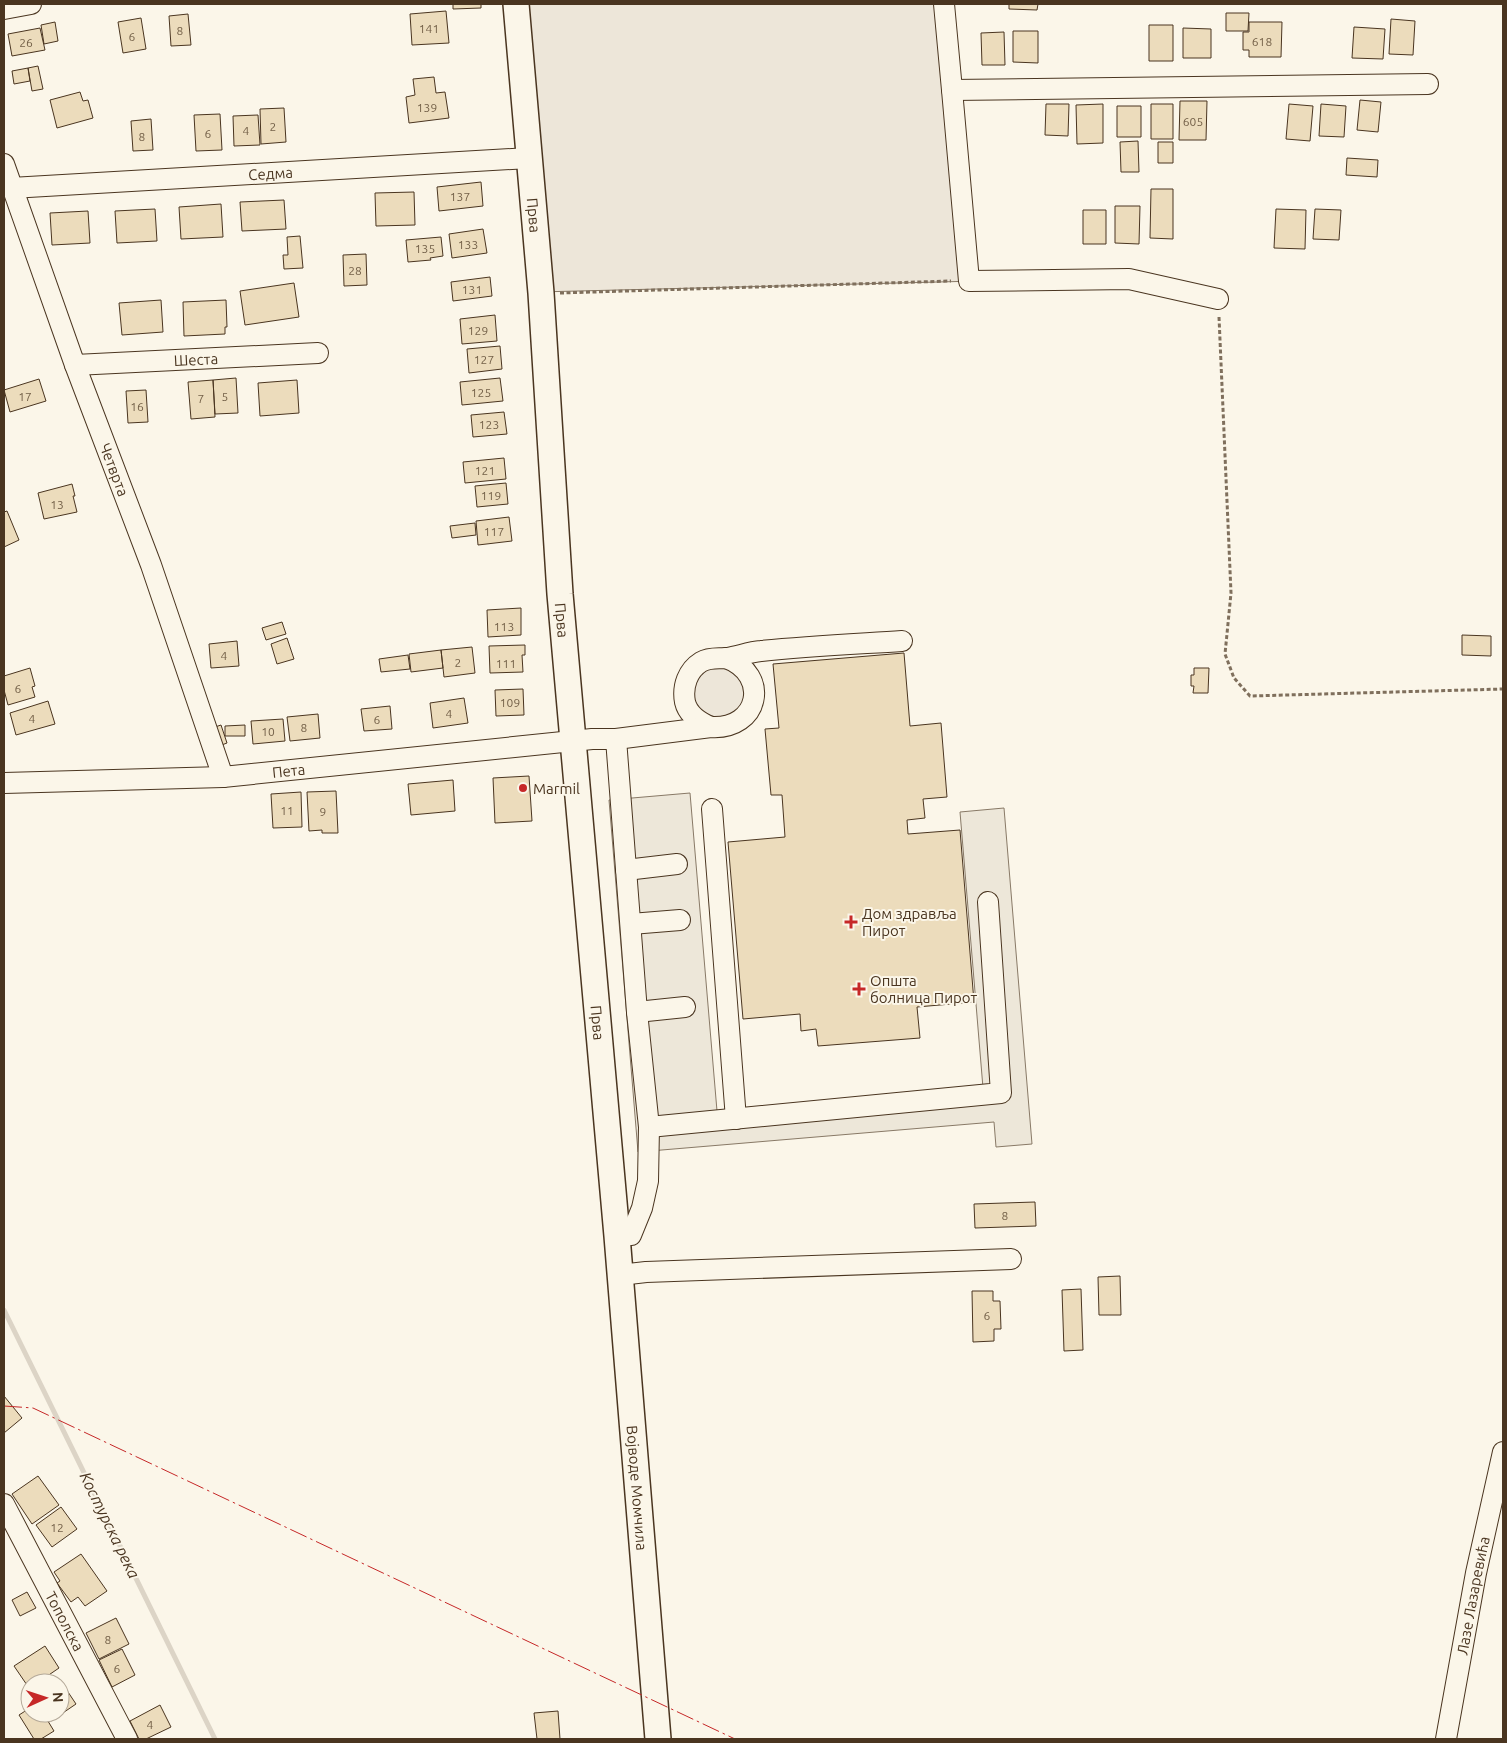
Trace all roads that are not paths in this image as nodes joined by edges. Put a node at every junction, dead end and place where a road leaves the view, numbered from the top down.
1 (31, 4) edge
2 (516, 4) edge
3 (944, 4) edge
4 (4, 9) edge
5 (1428, 84) dead end
6 (952, 90) junction
7 (529, 158) junction
8 (4, 164) edge
9 (11, 188) junction
10 (1218, 299) road end
11 (318, 353) dead end
12 (75, 365) junction
13 (902, 641) dead end
14 (726, 658) junction
15 (711, 727) junction
16 (616, 739) junction
17 (573, 741) junction
18 (223, 777) junction
19 (5, 778) edge
20 (712, 809) dead end
21 (677, 864) dead end
22 (626, 870) junction
23 (988, 902) dead end
24 (680, 920) dead end
25 (631, 924) junction
26 (685, 1007) dead end
27 (637, 1012) junction
28 (736, 1119) junction
29 (649, 1126) junction
30 (617, 1236) junction
31 (1011, 1259) dead end
32 (620, 1275) junction
33 (1503, 1452) edge
34 (6, 1513) edge
35 (126, 1739) edge
36 (658, 1739) edge
37 (1446, 1739) edge

1 - 4 street
2 - 7 main road, Прва
3 - 6 street
5 - 6 street
6 - 10 street
7 - 9 street, Седма
7 - 17 main road, Прва
8 - 9 street, Четврта
9 - 12 street, Четврта
11 - 12 street, Шеста
12 - 18 street, Четврта
13 - 14 street
14 - 15 street
14 - 15 street
15 - 16 street, Пета
16 - 17 street, Пета
16 - 22 street
17 - 18 street, Пета
17 - 30 main road, Прва
18 - 19 street, Пета
20 - 28 street
21 - 22 street
22 - 25 street
23 - 28 street
24 - 25 street
25 - 27 street
26 - 27 street
27 - 29 street
28 - 29 street
29 - 30 street
30 - 32 main road, Војводе Момчила
31 - 32 street
32 - 36 main road, Војводе Момчила
33 - 37 street, Лазе Лазаревића
34 - 35 street, Тополска

